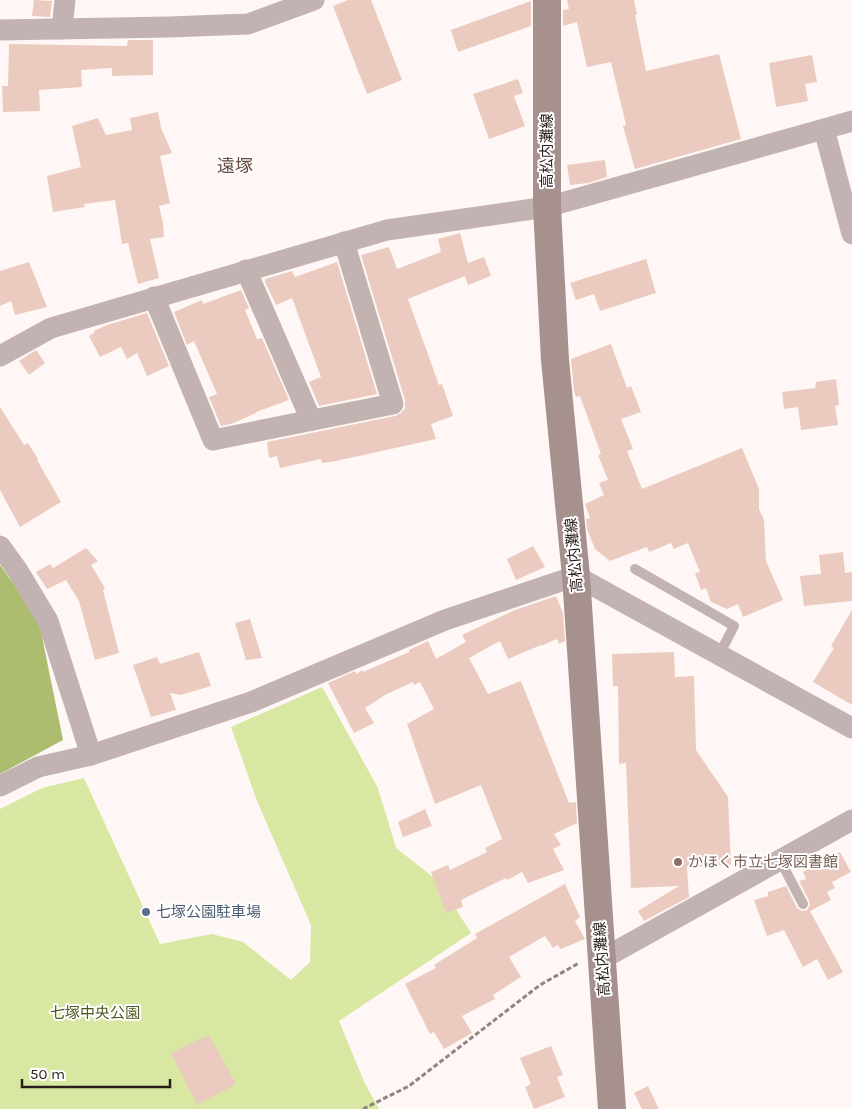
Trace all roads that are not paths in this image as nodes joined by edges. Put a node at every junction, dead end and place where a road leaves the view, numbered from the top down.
1 (65, 0) edge
2 (314, 0) edge
3 (547, 0) edge
4 (62, 29) junction
5 (0, 30) edge
6 (852, 121) edge
7 (824, 129) junction
8 (547, 206) junction
9 (852, 234) edge
10 (344, 242) junction
11 (246, 270) junction
12 (154, 298) junction
13 (0, 356) edge
14 (310, 420) junction
15 (0, 546) edge
16 (635, 569) dead end
17 (576, 576) junction
18 (719, 655) junction
19 (852, 728) edge
20 (91, 755) junction
21 (0, 786) edge
22 (852, 820) edge
23 (780, 860) junction
24 (803, 904) dead end
25 (602, 959) junction
26 (612, 1109) edge

1 - 4 street
2 - 4 street
3 - 8 main road, 高松内灘線
4 - 5 street
6 - 7 street
7 - 8 street
7 - 9 street
8 - 10 street
8 - 17 main road, 高松内灘線
10 - 11 street
10 - 14 street
11 - 12 street
11 - 14 street
12 - 13 street
12 - 14 street
15 - 20 street
16 - 18 lane
17 - 18 street
17 - 20 street
17 - 25 main road, 高松内灘線
18 - 19 street
20 - 21 street
22 - 23 street
23 - 24 lane
23 - 25 street
25 - 26 main road, 高松内灘線

